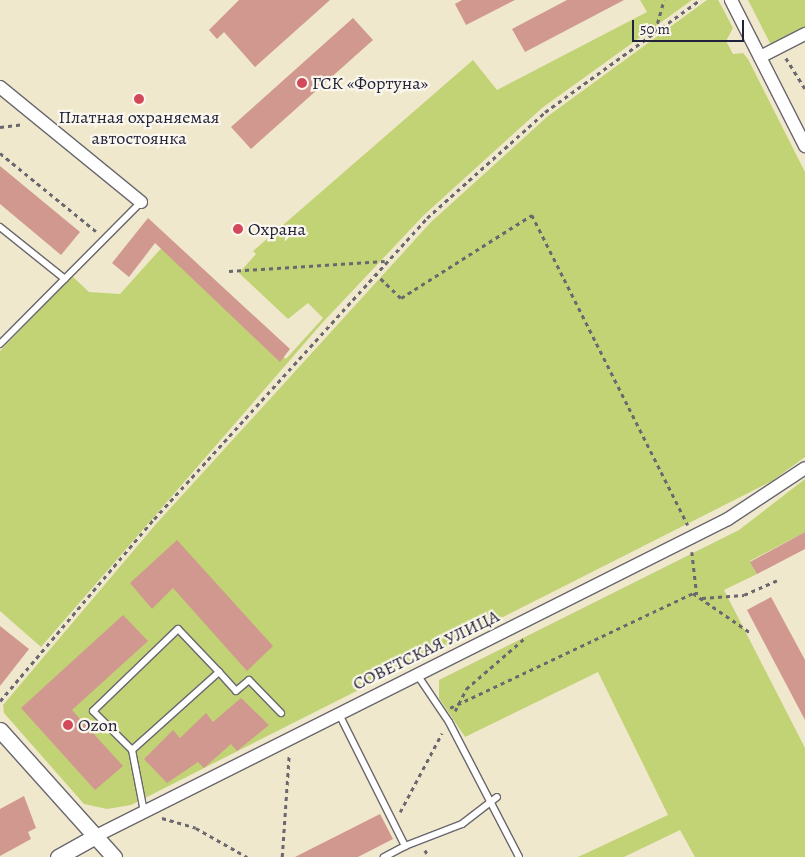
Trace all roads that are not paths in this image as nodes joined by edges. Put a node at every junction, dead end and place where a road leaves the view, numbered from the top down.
1 (730, 0) edge
2 (805, 34) edge
3 (760, 57) junction
4 (0, 87) edge
5 (805, 146) edge
6 (141, 202) joint
7 (0, 227) edge
8 (65, 279) junction
9 (0, 344) edge
10 (805, 468) edge
11 (219, 672) junction
12 (418, 676) junction
13 (281, 713) dead end
14 (339, 714) junction
15 (0, 730) edge
16 (132, 750) junction
17 (497, 797) dead end
18 (490, 802) junction
19 (144, 812) junction
20 (94, 837) junction
21 (405, 846) junction
22 (58, 857) edge
23 (114, 857) edge
24 (384, 857) edge
25 (519, 857) edge

1 - 3 street
2 - 3 street
3 - 5 street
4 - 6 street
6 - 8 lane
7 - 8 lane
8 - 9 lane
10 - 12 street, СОВЕТСКАЯ УЛИЦА
11 - 13 lane
11 - 16 lane
11 - 16 lane
12 - 14 street, СОВЕТСКАЯ УЛИЦА
12 - 18 lane
14 - 19 street, СОВЕТСКАЯ УЛИЦА
14 - 21 lane
15 - 20 street
16 - 19 lane
17 - 18 lane
18 - 21 lane
18 - 25 lane
19 - 20 street, СОВЕТСКАЯ УЛИЦА
20 - 22 street, СОВЕТСКАЯ УЛИЦА
20 - 23 street
21 - 24 lane

